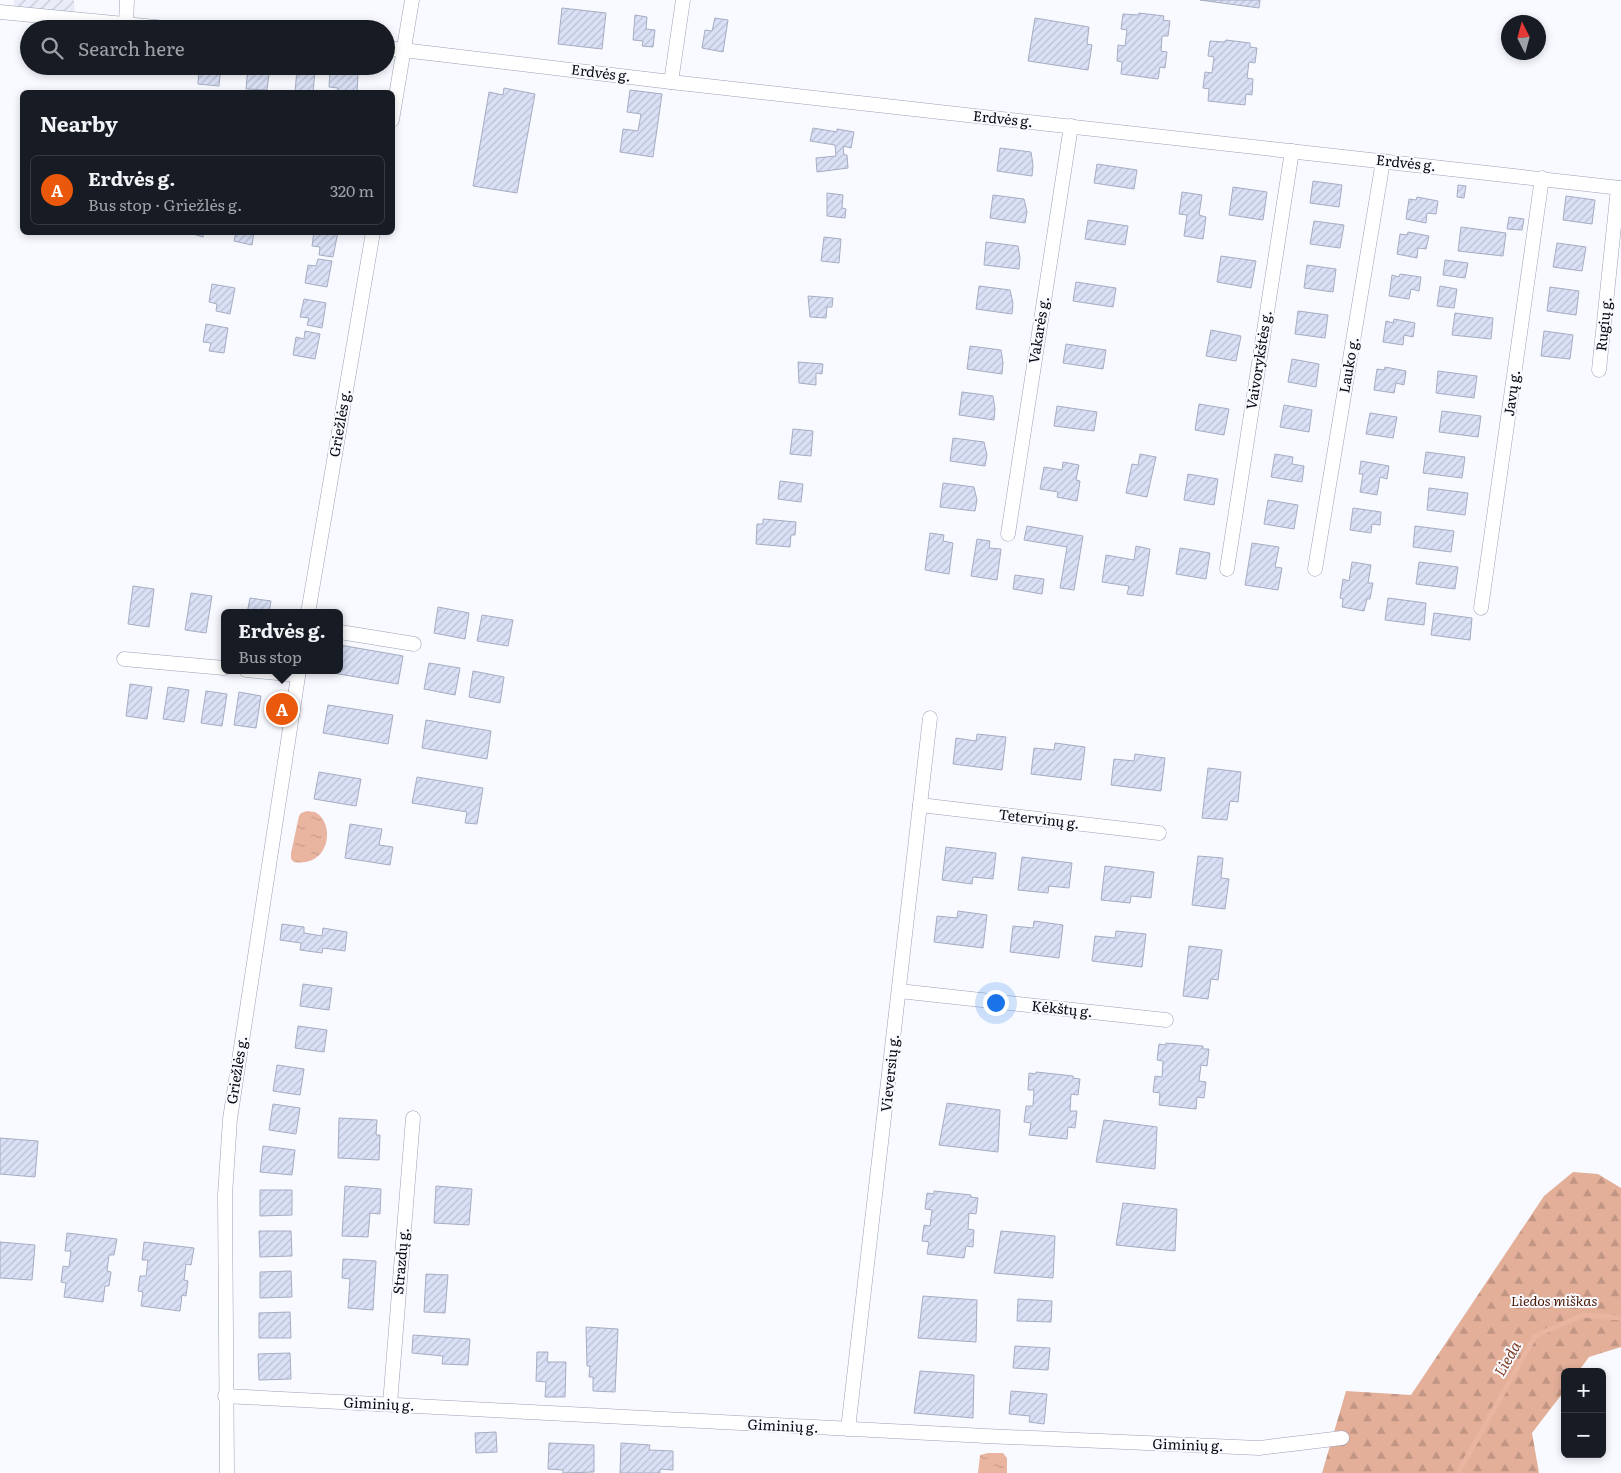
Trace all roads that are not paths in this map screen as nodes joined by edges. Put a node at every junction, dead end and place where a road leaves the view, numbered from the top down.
1 (127, 0) edge
2 (412, 0) edge
3 (683, 0) edge
4 (0, 12) edge
5 (84, 20) edge
6 (126, 20) edge
7 (395, 48) edge
8 (405, 48) junction
9 (671, 82) junction
10 (395, 103) edge
11 (1070, 126) junction
12 (1292, 151) junction
13 (1383, 161) junction
14 (1542, 178) junction
15 (1619, 188) edge
16 (371, 235) edge
17 (1599, 370) dead end
18 (1008, 534) dead end
19 (1226, 569) dead end
20 (1314, 569) dead end
21 (1481, 608) dead end
22 (309, 609) edge
23 (343, 632) edge
24 (414, 644) dead end
25 (124, 659) dead end
26 (221, 668) edge
27 (299, 674) edge
28 (930, 718) dead end
29 (920, 805) junction
30 (1159, 833) dead end
31 (899, 991) junction
32 (1166, 1020) dead end
33 (413, 1118) dead end
34 (225, 1396) junction
35 (390, 1404) junction
36 (848, 1429) junction
37 (1342, 1438) dead end
38 (227, 1473) edge

1 - 6 street
2 - 8 street
3 - 9 street
4 - 5 street
7 - 8 street, Erdvės g.
8 - 9 street, Erdvės g.
8 - 10 street
9 - 11 street, Erdvės g.
11 - 12 street, Erdvės g.
11 - 18 street, Vakarės g.
12 - 13 street, Erdvės g.
12 - 19 street, Vaivorykštės g.
13 - 14 street, Erdvės g.
13 - 20 street, Lauko g.
14 - 15 street, Erdvės g.
14 - 21 street, Javų g.
15 - 17 street, Rugių g.
16 - 22 street, Griežlės g.
23 - 24 street
25 - 26 street
27 - 34 street, Griežlės g.
28 - 29 street, Vieversių g.
29 - 30 street, Tetervinų g.
29 - 31 street, Vieversių g.
31 - 32 street, Kėkštų g.
31 - 36 street, Vieversių g.
33 - 35 street, Strazdų g.
34 - 35 street, Giminių g.
34 - 38 street, Griežlės g.
35 - 36 street, Giminių g.
36 - 37 street, Giminių g.

